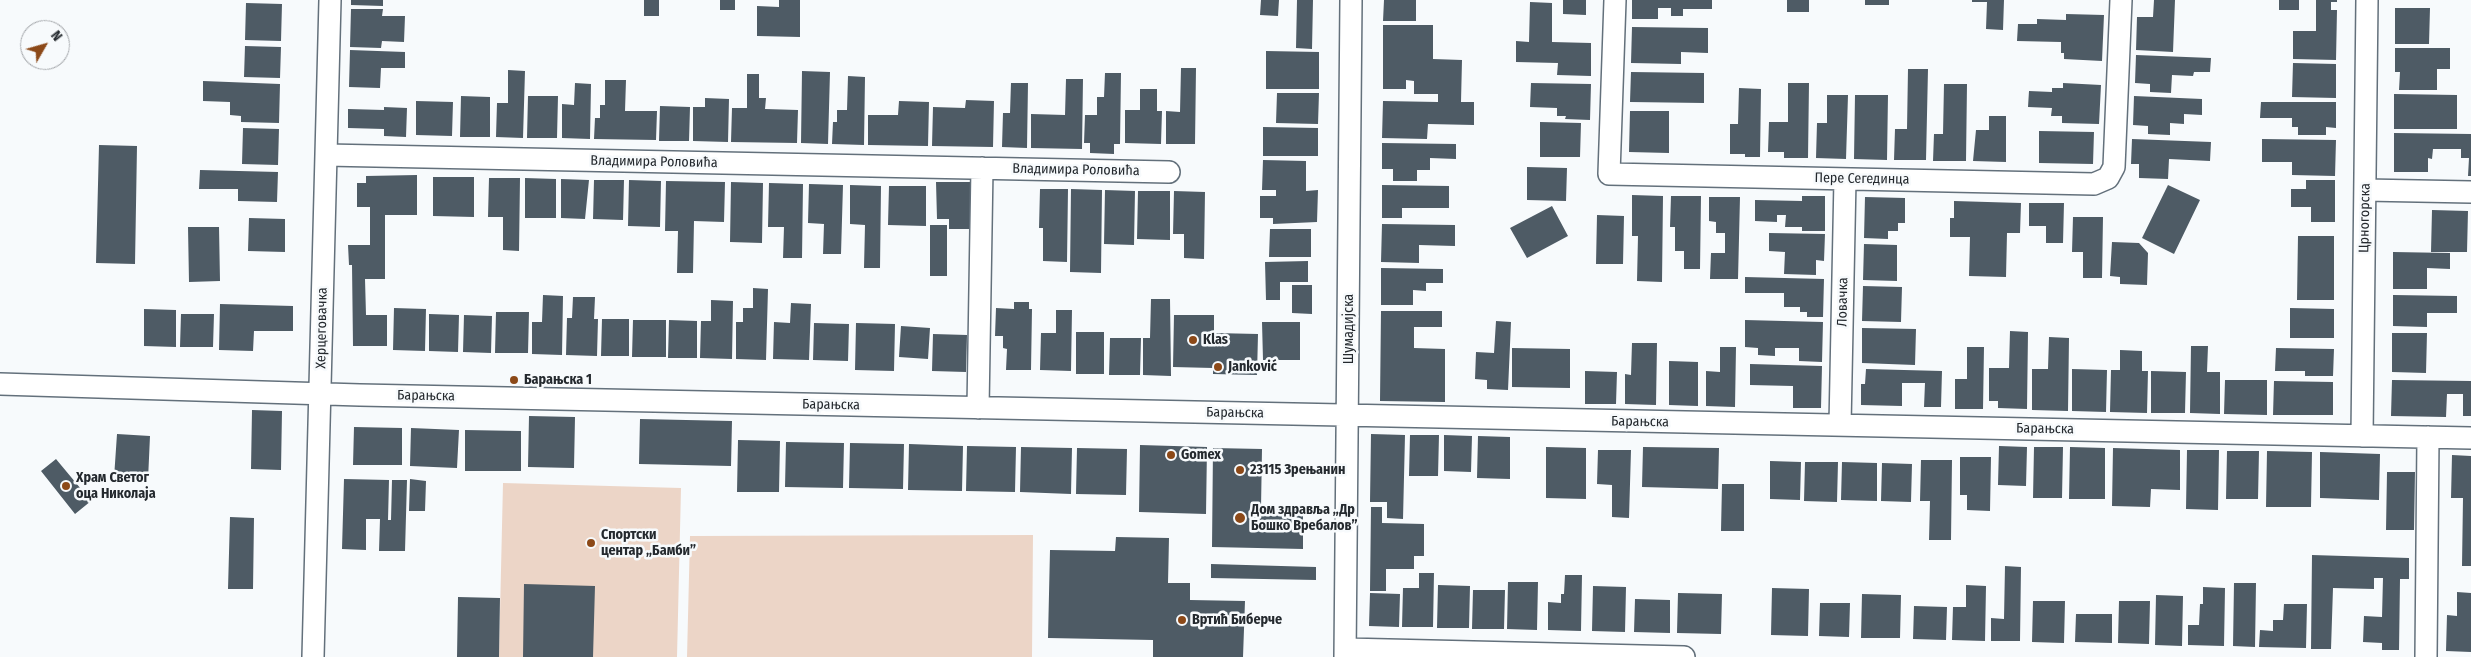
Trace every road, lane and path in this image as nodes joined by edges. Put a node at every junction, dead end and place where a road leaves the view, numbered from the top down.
1 (330, 0) edge
2 (1351, 0) edge
3 (1615, 0) edge
4 (2121, 0) edge
5 (2367, 0) edge
6 (326, 155) junction
7 (982, 168) junction
8 (1169, 172) dead end
9 (1845, 179) junction
10 (2365, 190) junction
11 (2471, 192) edge
12 (0, 384) edge
13 (320, 394) junction
14 (978, 408) junction
15 (1348, 416) junction
16 (1840, 425) junction
17 (2362, 436) junction
18 (2428, 437) junction
19 (2471, 438) edge
20 (1346, 653) edge
21 (314, 657) edge
22 (1684, 657) edge
23 (2426, 657) edge

1 - 6 street, Херцеговачка
2 - 15 street, Шумадијска
3 - 9 street, Пере Сегединца
4 - 9 street, Пере Сегединца
5 - 10 street, Црногорска
6 - 7 street, Владимира Роловића
6 - 13 street, Херцеговачка
7 - 8 street, Владимира Роловића
7 - 14 street
9 - 16 street, Ловачка
10 - 11 street
10 - 17 street, Црногорска
12 - 13 street, Барањска
13 - 14 street, Барањска
13 - 21 street, Херцеговачка
14 - 15 street, Барањска
15 - 16 street, Барањска
15 - 20 street, Шумадијска
16 - 17 street, Барањска
17 - 18 street, Барањска
18 - 19 street, Барањска
18 - 23 street
20 - 22 street

